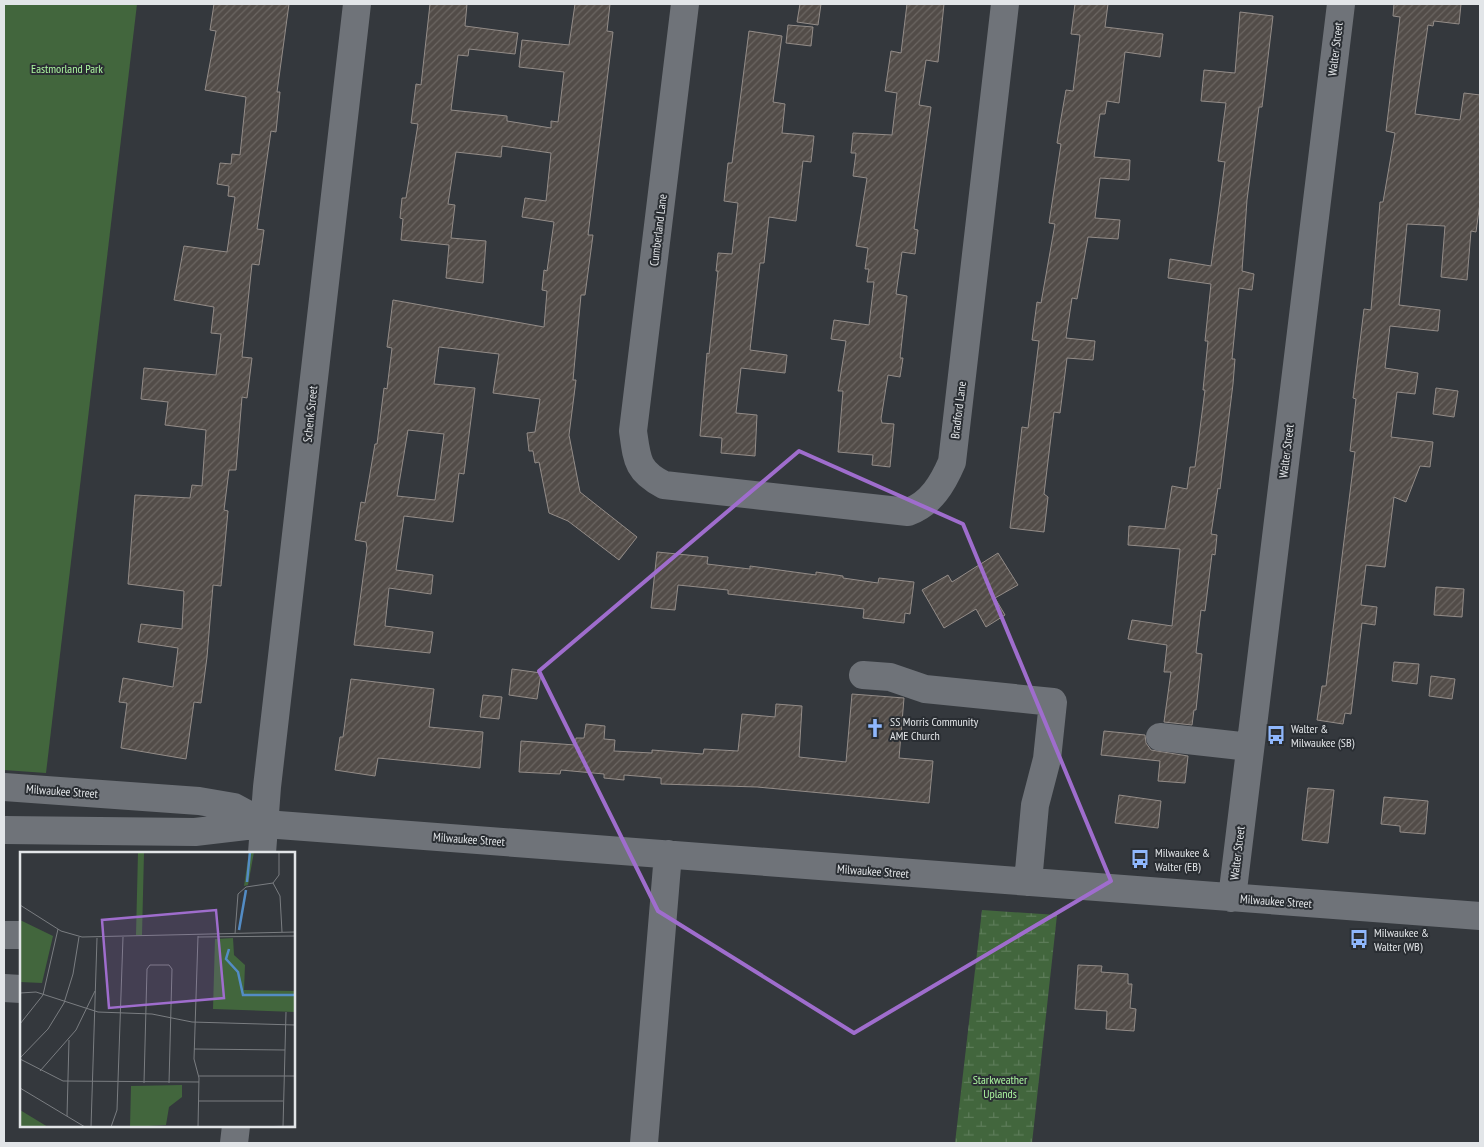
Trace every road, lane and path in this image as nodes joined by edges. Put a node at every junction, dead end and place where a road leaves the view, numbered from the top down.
1 (357, 4) edge
2 (685, 4) edge
3 (1005, 4) edge
4 (1341, 4) edge
5 (637, 456) joint
6 (863, 675) dead end
7 (1160, 737) dead end
8 (1250, 747) junction
9 (4, 787) edge
10 (265, 824) junction
11 (4, 830) edge
12 (262, 852) edge
13 (668, 854) junction
14 (1028, 882) junction
15 (1232, 898) junction
16 (1480, 916) edge
17 (4, 935) edge
18 (20, 935) edge
19 (4, 988) edge
20 (20, 989) edge
21 (236, 1127) edge
22 (234, 1143) edge
23 (644, 1143) edge

1 - 10 street, Schenk Street
2 - 5 street, Cumberland Lane
3 - 5 street, Bradford Lane
4 - 8 street, Walter Street
6 - 14 street
7 - 8 street
8 - 15 street, Walter Street
9 - 10 street, Milwaukee Street
10 - 11 street, Milwaukee Street
10 - 12 street, Schenk Street
10 - 13 street, Milwaukee Street
13 - 14 street, Milwaukee Street
13 - 23 street
14 - 15 street, Milwaukee Street
15 - 16 street, Milwaukee Street
17 - 18 street
19 - 20 street
21 - 22 street

